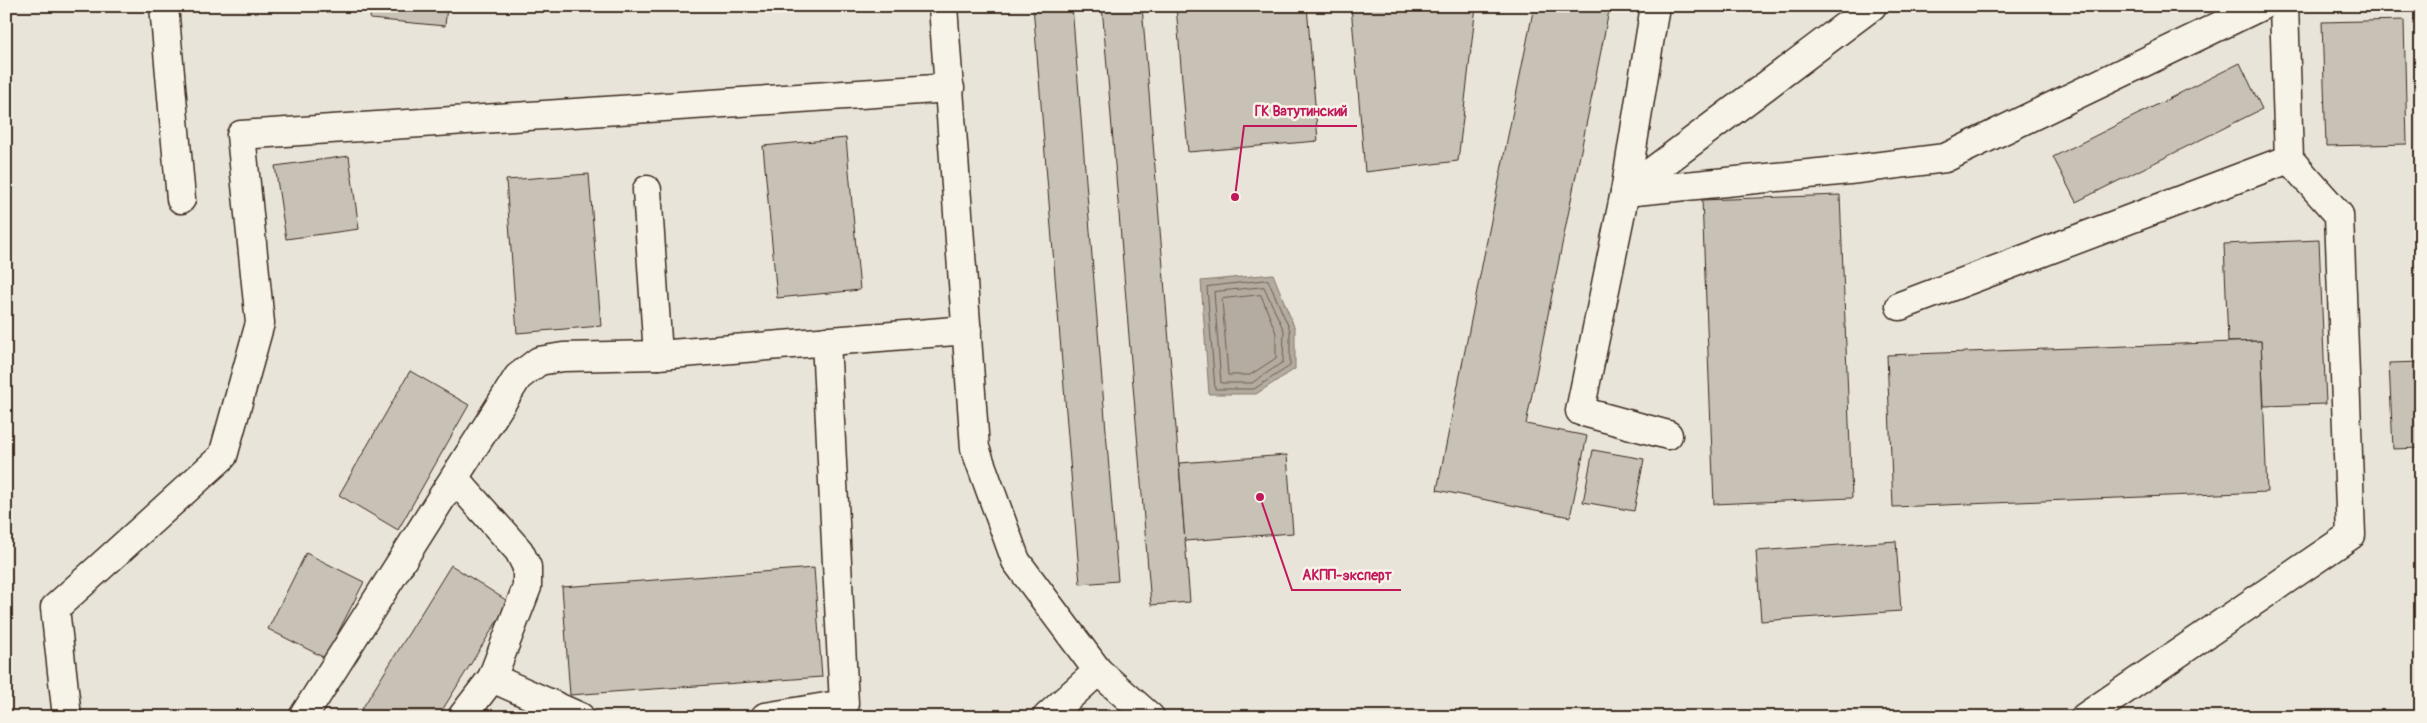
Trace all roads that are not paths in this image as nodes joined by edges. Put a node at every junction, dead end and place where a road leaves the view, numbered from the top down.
1 (164, 6) edge
2 (943, 6) edge
3 (1655, 6) edge
4 (1872, 6) edge
5 (2261, 6) edge
6 (2284, 6) edge
7 (950, 88) junction
8 (2289, 159) junction
9 (647, 190) dead end
10 (1626, 192) junction
11 (181, 199) dead end
12 (1900, 306) dead end
13 (967, 330) junction
14 (826, 341) junction
15 (658, 354) junction
16 (1668, 435) dead end
17 (455, 479) junction
18 (1098, 671) junction
19 (492, 678) junction
20 (67, 717) edge
21 (303, 717) edge
22 (462, 717) edge
23 (580, 717) edge
24 (765, 717) edge
25 (1047, 717) edge
26 (1150, 717) edge
27 (2085, 717) edge

1 - 11 street
2 - 7 street
3 - 10 street
4 - 10 street
5 - 10 street
6 - 8 street
7 - 13 street
7 - 20 street
8 - 12 street
8 - 27 street
9 - 15 street
10 - 16 street
13 - 14 street
13 - 18 street
14 - 15 street
14 - 24 street
15 - 17 street
17 - 19 street
17 - 21 street
18 - 25 street
18 - 26 street
19 - 22 street
19 - 23 street

